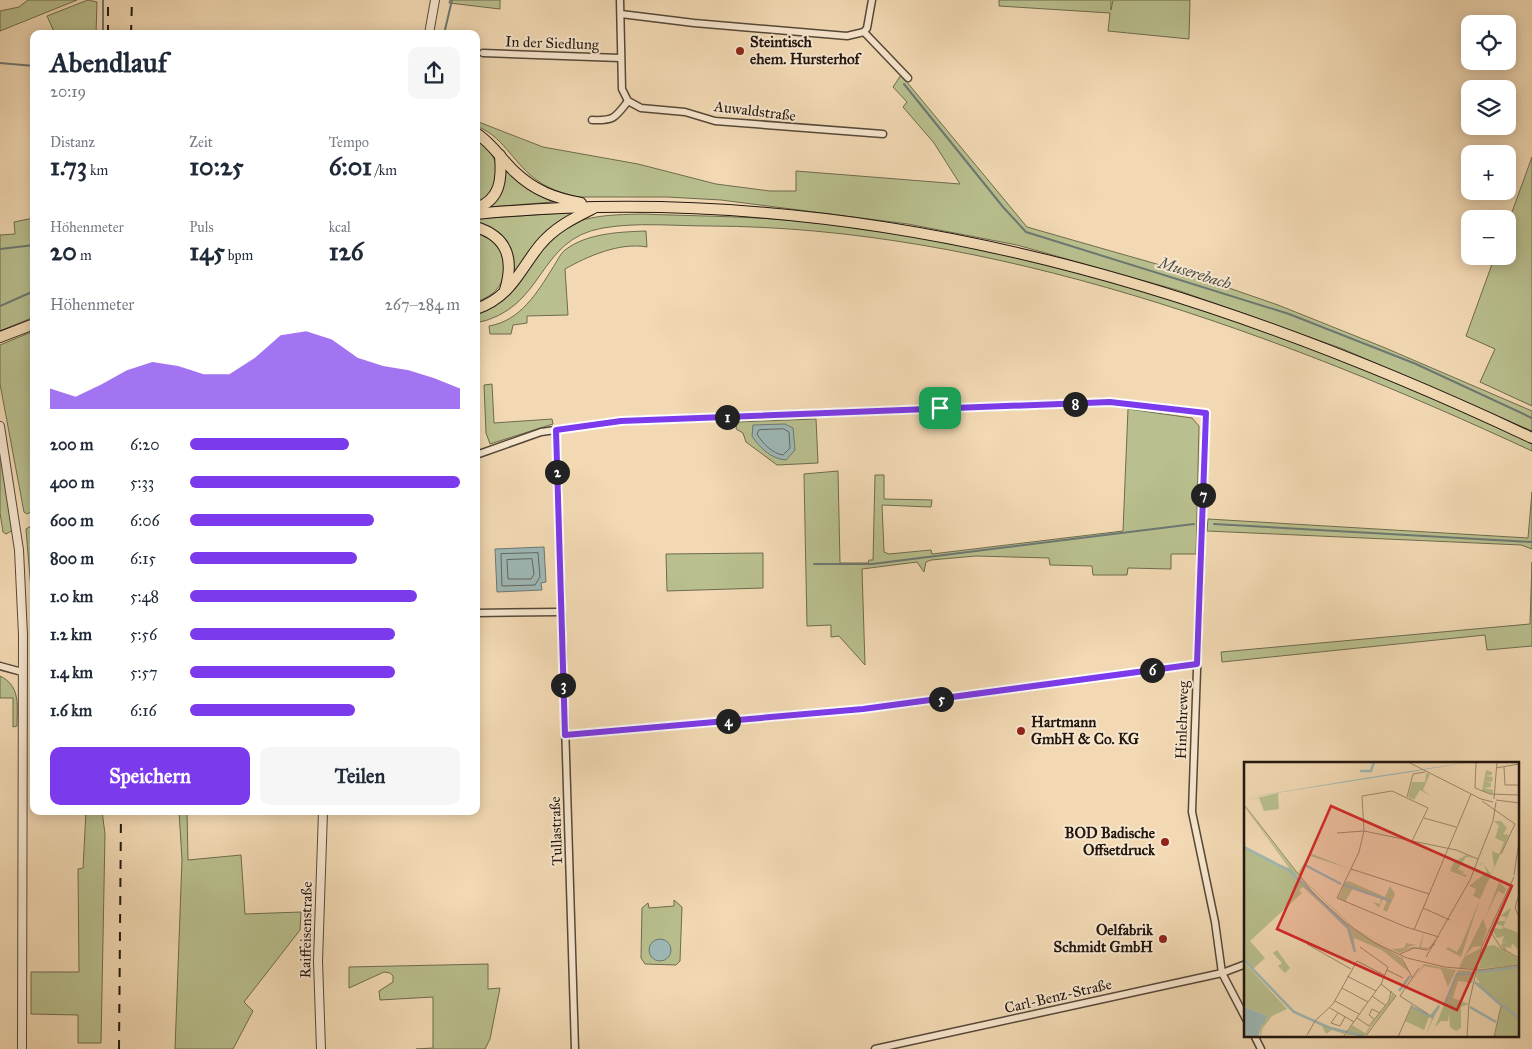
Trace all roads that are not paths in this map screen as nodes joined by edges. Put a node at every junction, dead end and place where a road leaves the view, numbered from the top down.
1 (435, 0) edge
2 (620, 0) edge
3 (872, 0) edge
4 (621, 14) junction
5 (430, 30) edge
6 (864, 32) junction
7 (483, 53) dead end
8 (620, 58) junction
9 (908, 78) dead end
10 (628, 101) junction
11 (592, 120) dead end
12 (883, 134) dead end
13 (480, 136) edge
14 (500, 155) junction
15 (597, 206) junction
16 (480, 207) edge
17 (480, 214) edge
18 (480, 228) edge
19 (504, 293) junction
20 (480, 307) edge
21 (30, 326) edge
22 (0, 337) edge
23 (0, 426) edge
24 (556, 430) junction
25 (1532, 438) edge
26 (480, 454) edge
27 (560, 612) junction
28 (480, 613) edge
29 (1197, 664) junction
30 (0, 666) edge
31 (22, 672) junction
32 (565, 735) junction
33 (322, 815) edge
34 (1244, 965) edge
35 (1222, 973) junction
36 (1244, 1015) edge
37 (1254, 1036) edge
38 (22, 1049) edge
39 (321, 1049) edge
40 (575, 1049) edge
41 (874, 1049) edge
42 (1261, 1049) edge

1 - 5 street
2 - 4 street
3 - 6 street
4 - 6 street
4 - 8 street
6 - 9 street
7 - 8 street, In der Siedlung
8 - 10 street
10 - 11 street
10 - 12 street, Auwaldstraße
13 - 14 main road
14 - 15 main road
14 - 16 main road
15 - 17 main road
15 - 19 main road
15 - 25 main road
18 - 19 main road
19 - 20 main road
21 - 22 main road
23 - 31 street
24 - 26 street
24 - 27 street, Tullastraße
24 - 29 street, Hinlehreweg
27 - 28 street
27 - 32 street, Tullastraße
29 - 32 street
29 - 35 street, Hinlehreweg
30 - 31 street
31 - 38 street
32 - 40 street, Tullastraße
33 - 39 street, Raiffeisenstraße
34 - 35 street, Carl-Benz-Straße
35 - 36 street, Hinlehreweg
35 - 41 street, Carl-Benz-Straße
37 - 42 street

